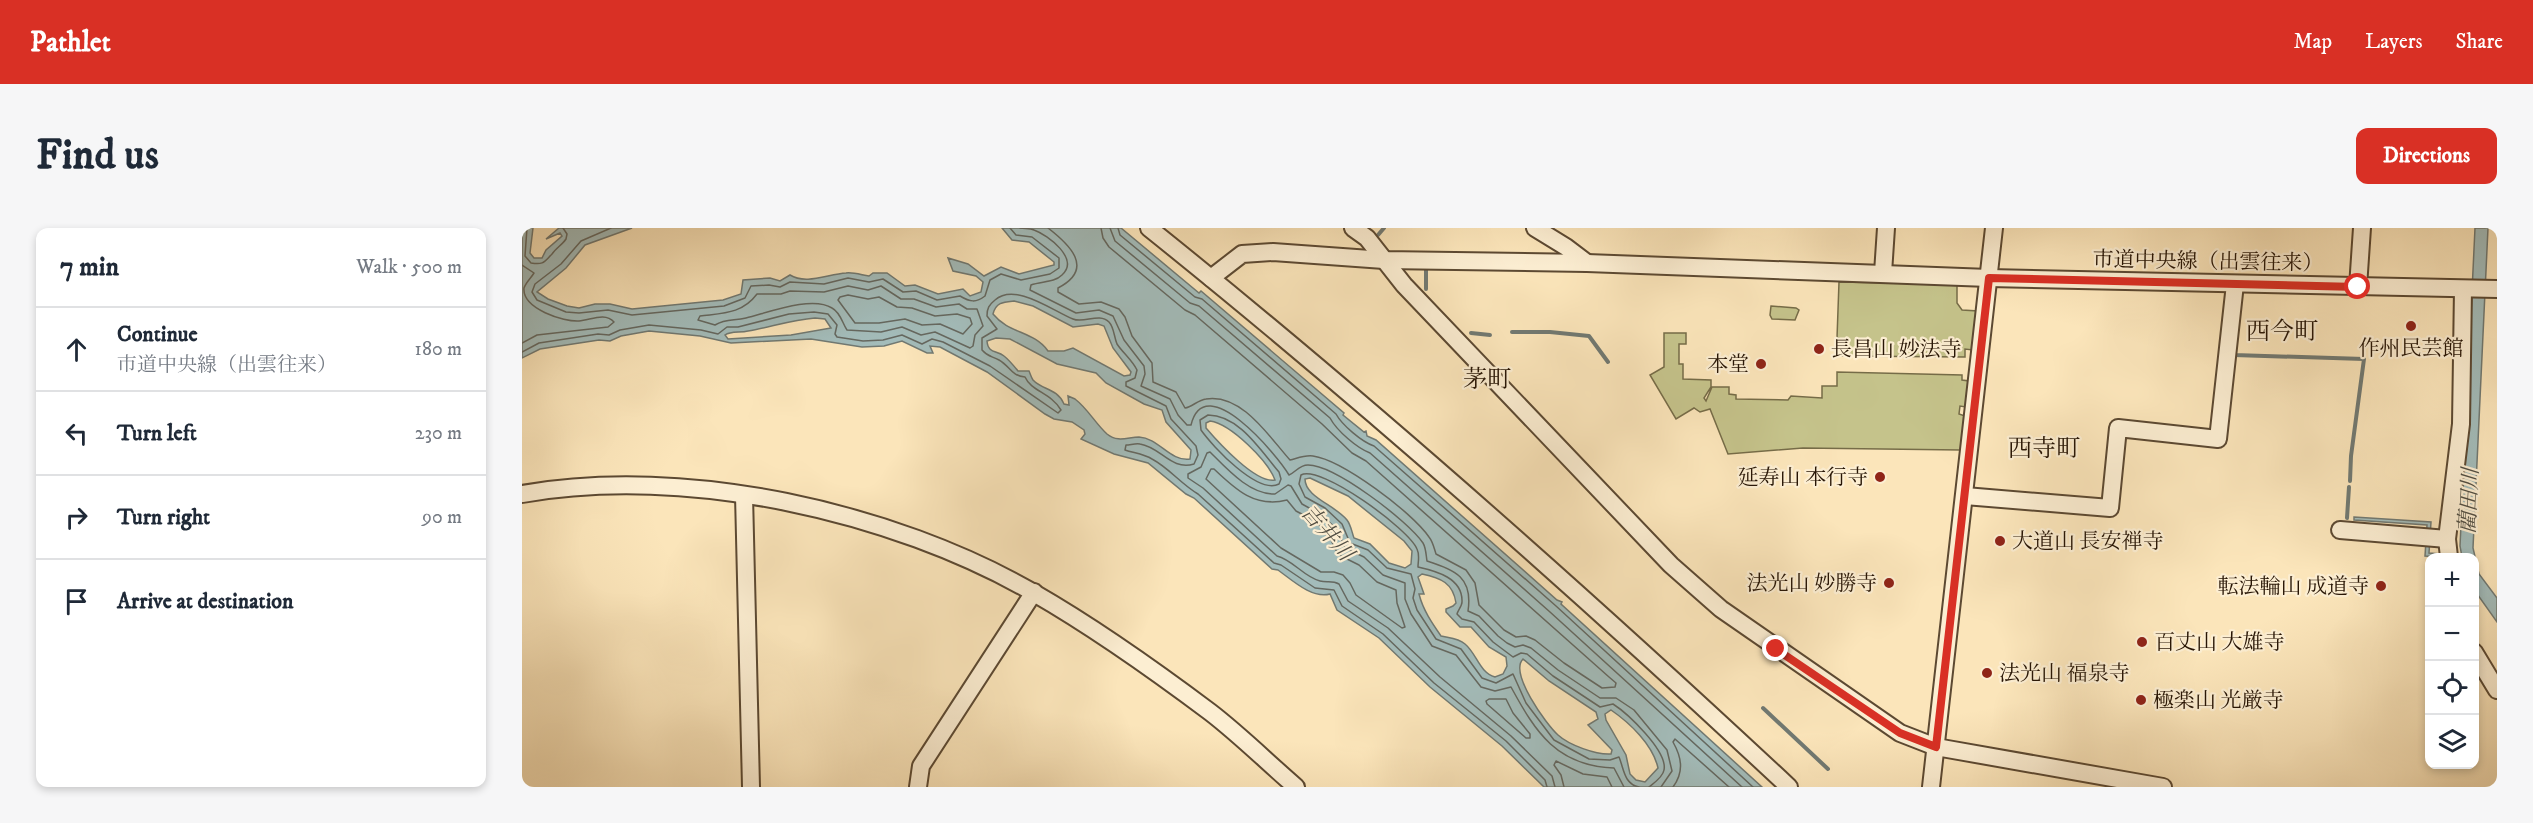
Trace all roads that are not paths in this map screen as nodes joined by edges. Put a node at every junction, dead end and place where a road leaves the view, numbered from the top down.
1 (1149, 228) edge
2 (1535, 228) edge
3 (1886, 228) edge
4 (1994, 228) edge
5 (2362, 228) edge
6 (1364, 231) edge
7 (1384, 260) junction
8 (1587, 263) junction
9 (1883, 273) junction
10 (1211, 278) junction
11 (1989, 278) junction
12 (2235, 284) junction
13 (2358, 287) junction
14 (2466, 289) junction
15 (2493, 289) edge
16 (522, 494) edge
17 (744, 495) junction
18 (1965, 496) junction
19 (2340, 530) dead end
20 (2447, 539) junction
21 (2448, 553) edge
22 (1034, 592) junction
23 (2479, 659) edge
24 (2497, 690) edge
25 (1936, 747) junction
26 (2117, 782) edge
27 (751, 787) edge
28 (918, 787) edge
29 (1296, 787) edge
30 (1789, 787) edge
31 (1931, 787) edge
32 (2163, 787) edge

1 - 10 street
2 - 8 street
3 - 9 street
4 - 11 street
5 - 13 street
6 - 7 street
7 - 8 street, 市道中央線（出雲往来）
7 - 10 street, 市道中央線（出雲往来）
7 - 25 street
8 - 9 street, 市道中央線（出雲往来）
9 - 11 street, 市道中央線（出雲往来）
10 - 30 street
11 - 12 street, 市道中央線（出雲往来）
11 - 18 street
12 - 13 street, 市道中央線（出雲往来）
12 - 18 street
13 - 14 street, 市道中央線（出雲往来）
14 - 15 street, 市道中央線（出雲往来）
14 - 20 street
16 - 17 street
17 - 22 street
17 - 27 street
18 - 25 street
19 - 20 street
20 - 21 street
22 - 28 street
22 - 29 street
23 - 24 street
25 - 26 street
25 - 31 street
26 - 32 street

